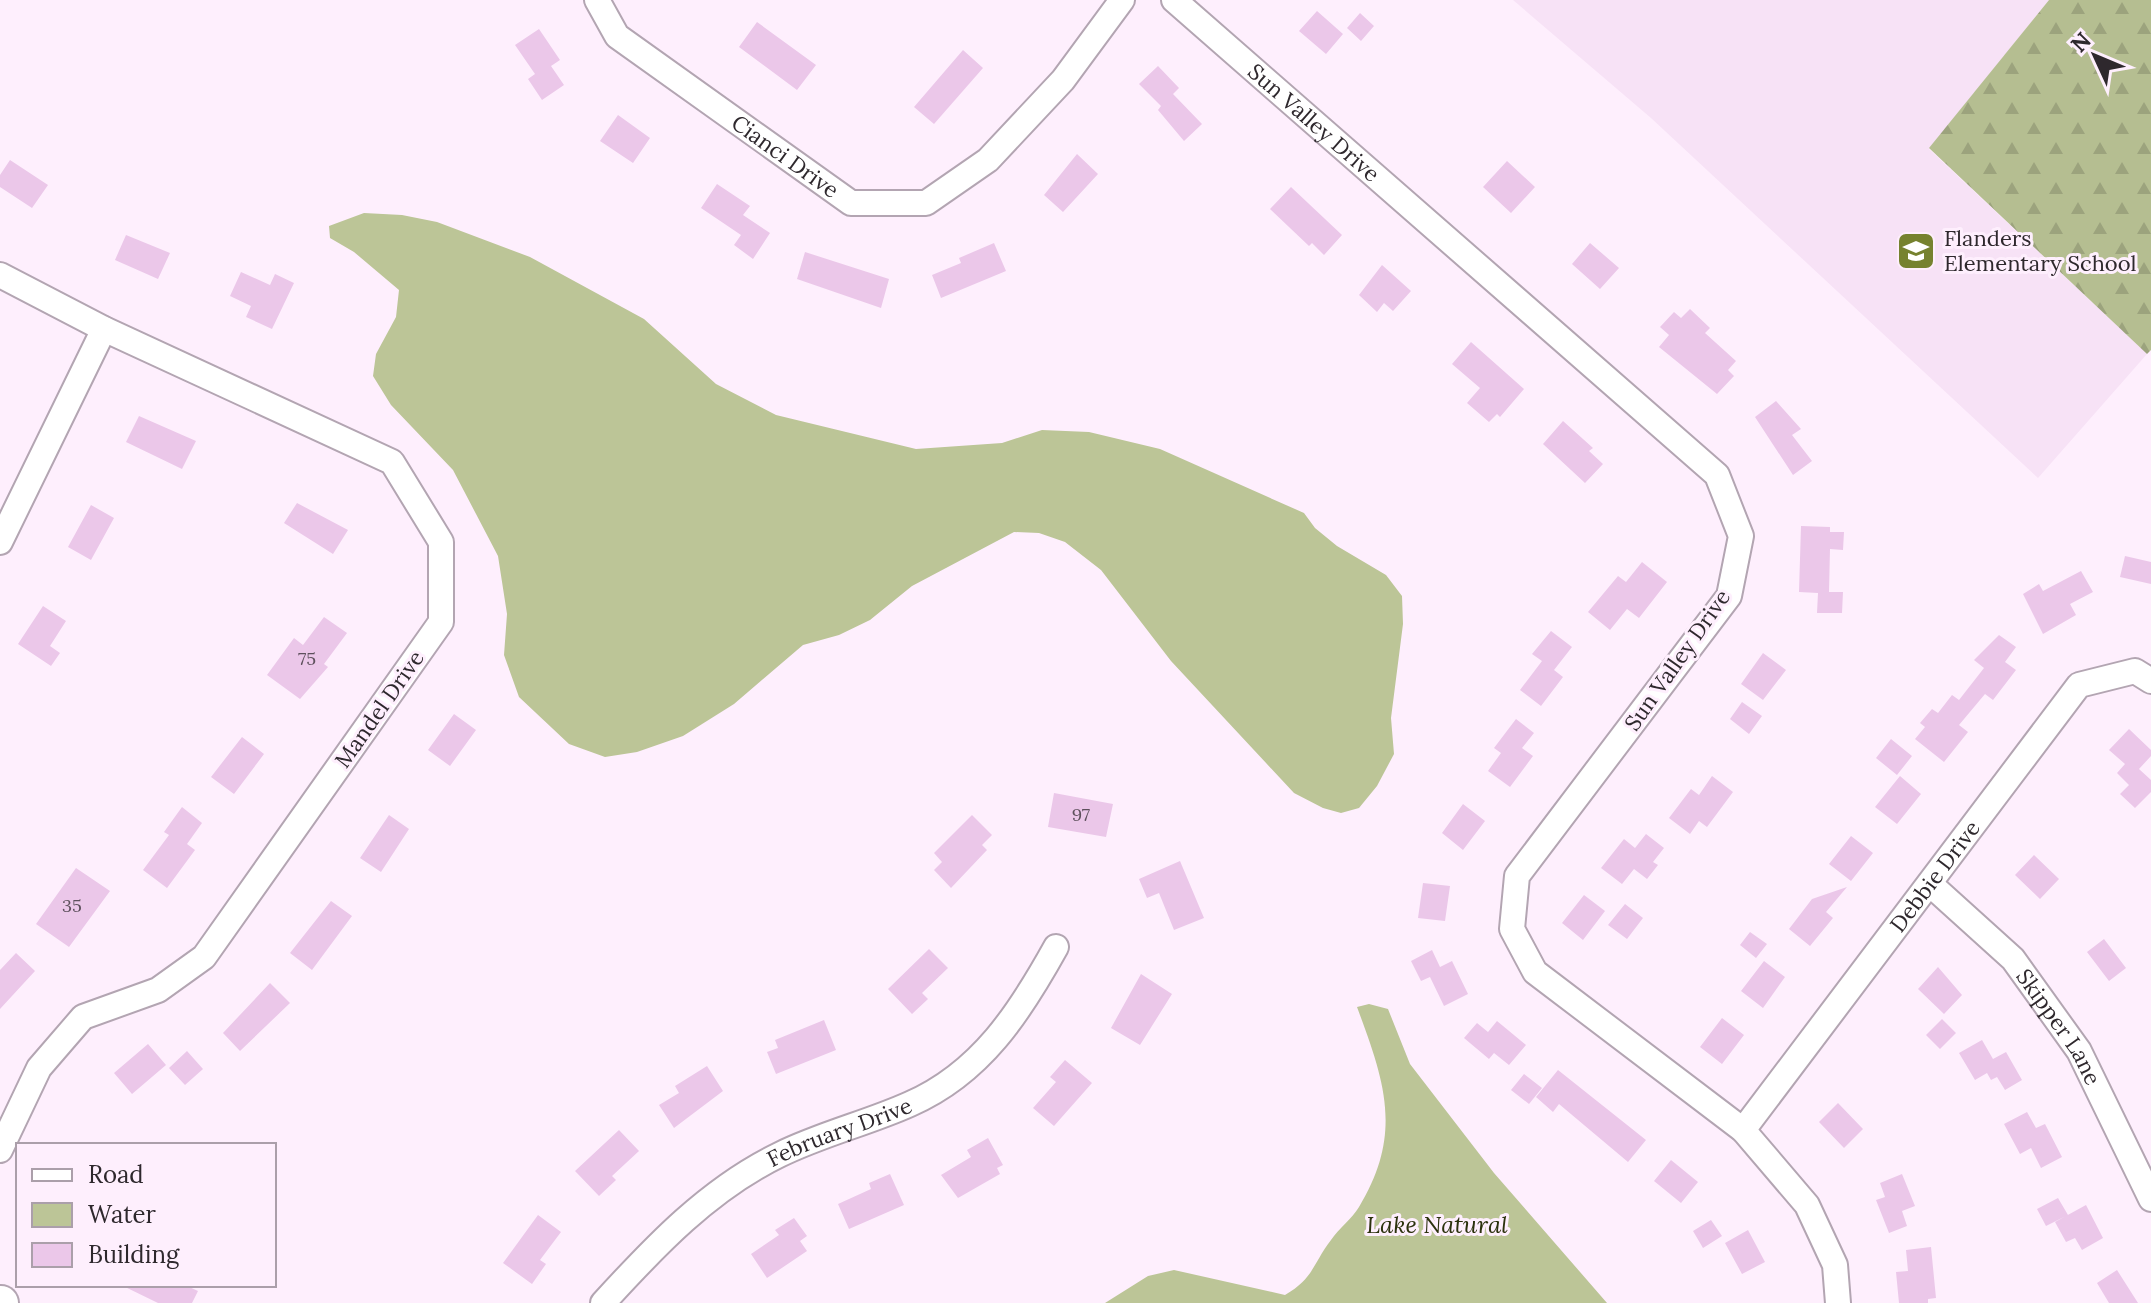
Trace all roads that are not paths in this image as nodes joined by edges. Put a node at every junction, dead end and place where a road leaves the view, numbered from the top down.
1 (597, 0) edge
2 (1122, 0) edge
3 (1174, 0) edge
4 (0, 275) edge
5 (104, 329) junction
6 (0, 542) edge
7 (2151, 681) edge
8 (1930, 884) junction
9 (1056, 947) dead end
10 (1743, 1130) junction
11 (0, 1150) edge
12 (2151, 1199) edge
13 (603, 1303) edge
14 (1838, 1303) edge

1 - 2 street, Cianci Drive
3 - 10 street, Sun Valley Drive
4 - 5 street, Mandel Drive
5 - 6 street
5 - 11 street, Mandel Drive
7 - 8 street, Debbie Drive
8 - 10 street, Debbie Drive
8 - 12 street, Skipper Lane
9 - 13 street, February Drive
10 - 14 street, Sun Valley Drive

